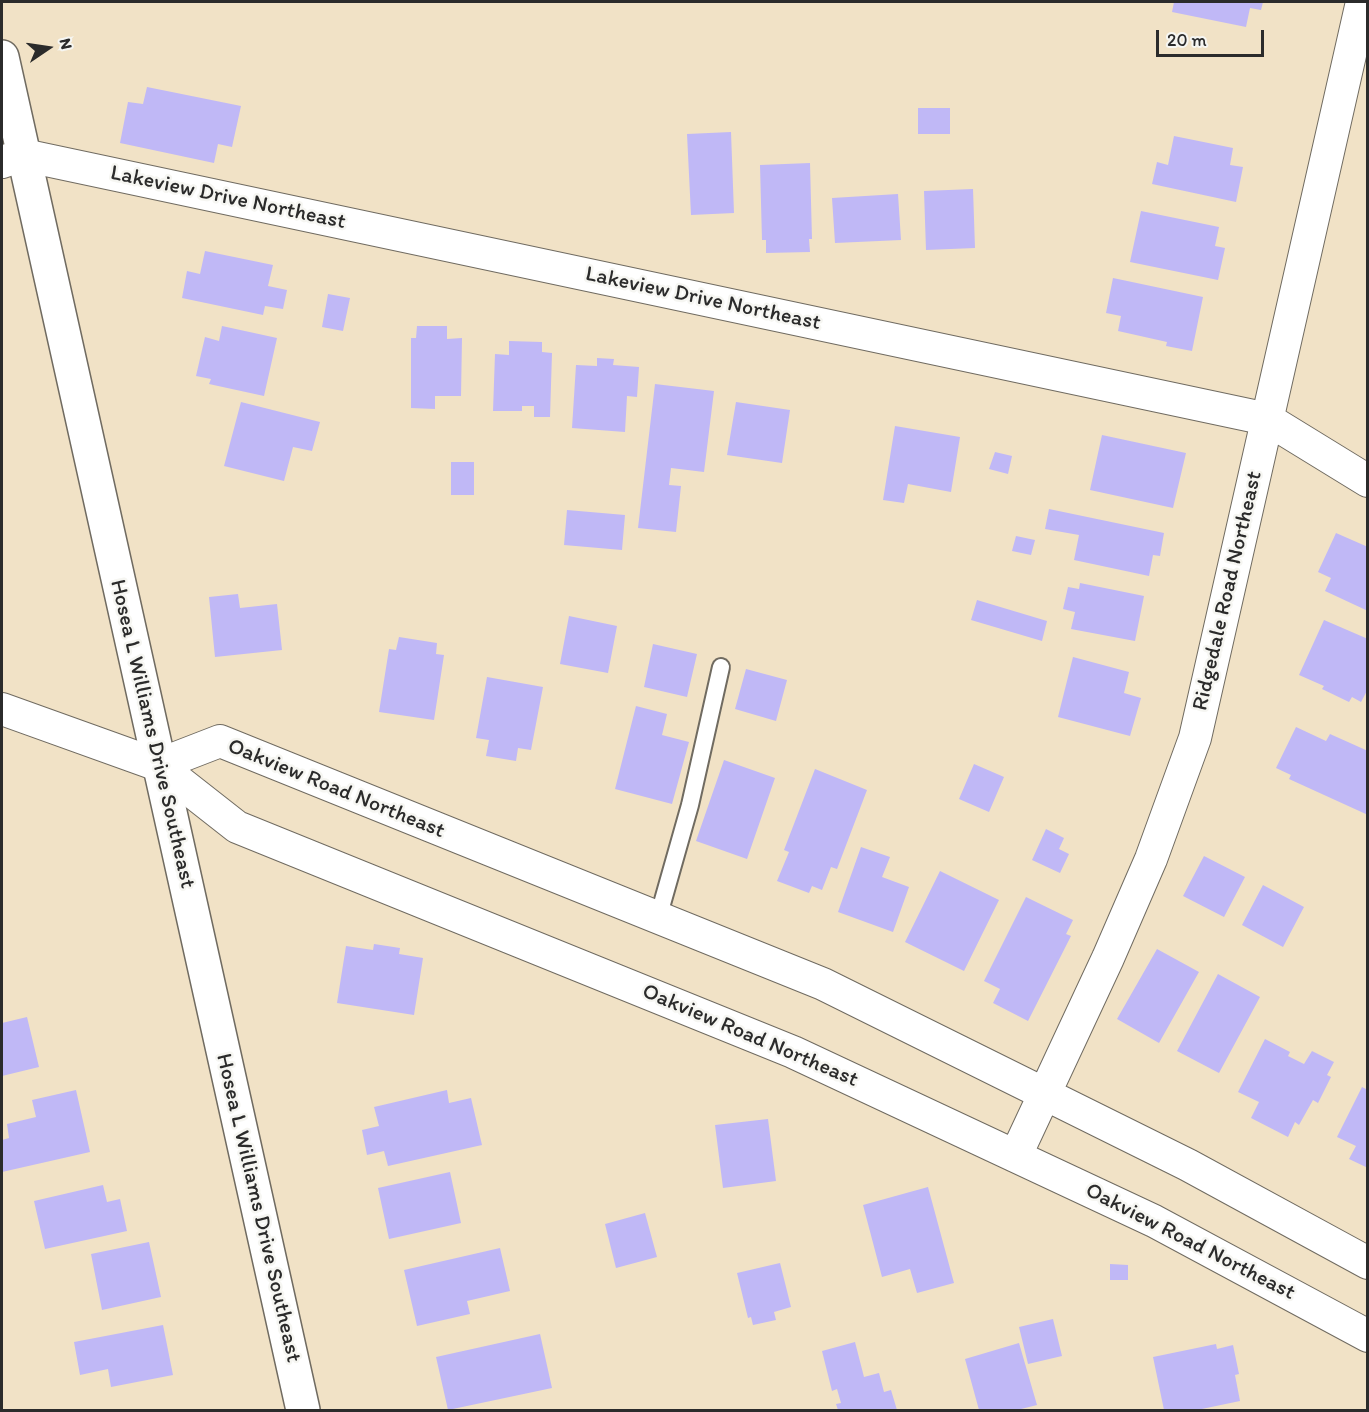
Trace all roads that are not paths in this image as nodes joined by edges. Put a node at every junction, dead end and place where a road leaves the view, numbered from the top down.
1 (1362, 2) edge
2 (2, 57) edge
3 (12, 158) edge
4 (1268, 419) junction
5 (1368, 482) edge
6 (721, 667) dead end
7 (2, 709) edge
8 (158, 765) junction
9 (658, 918) junction
10 (1045, 1093) junction
11 (1016, 1155) junction
12 (1368, 1263) edge
13 (1368, 1336) edge
14 (303, 1410) edge

1 - 4 street, Ridgedale Road Northeast
2 - 3 street, Hosea L Williams Drive Southeast
3 - 4 street, Lakeview Drive Northeast
3 - 8 street, Hosea L Williams Drive Southeast
4 - 5 street, Lakeview Drive Northeast
4 - 10 street, Ridgedale Road Northeast
6 - 9 lane
7 - 8 street
8 - 9 street, Oakview Road Northeast
8 - 11 street, Oakview Road Northeast
8 - 14 street, Hosea L Williams Drive Southeast
9 - 10 street, Oakview Road Northeast
10 - 11 street, Ridgedale Road Northeast
10 - 12 street, Oakview Road Northeast
11 - 13 street, Oakview Road Northeast

